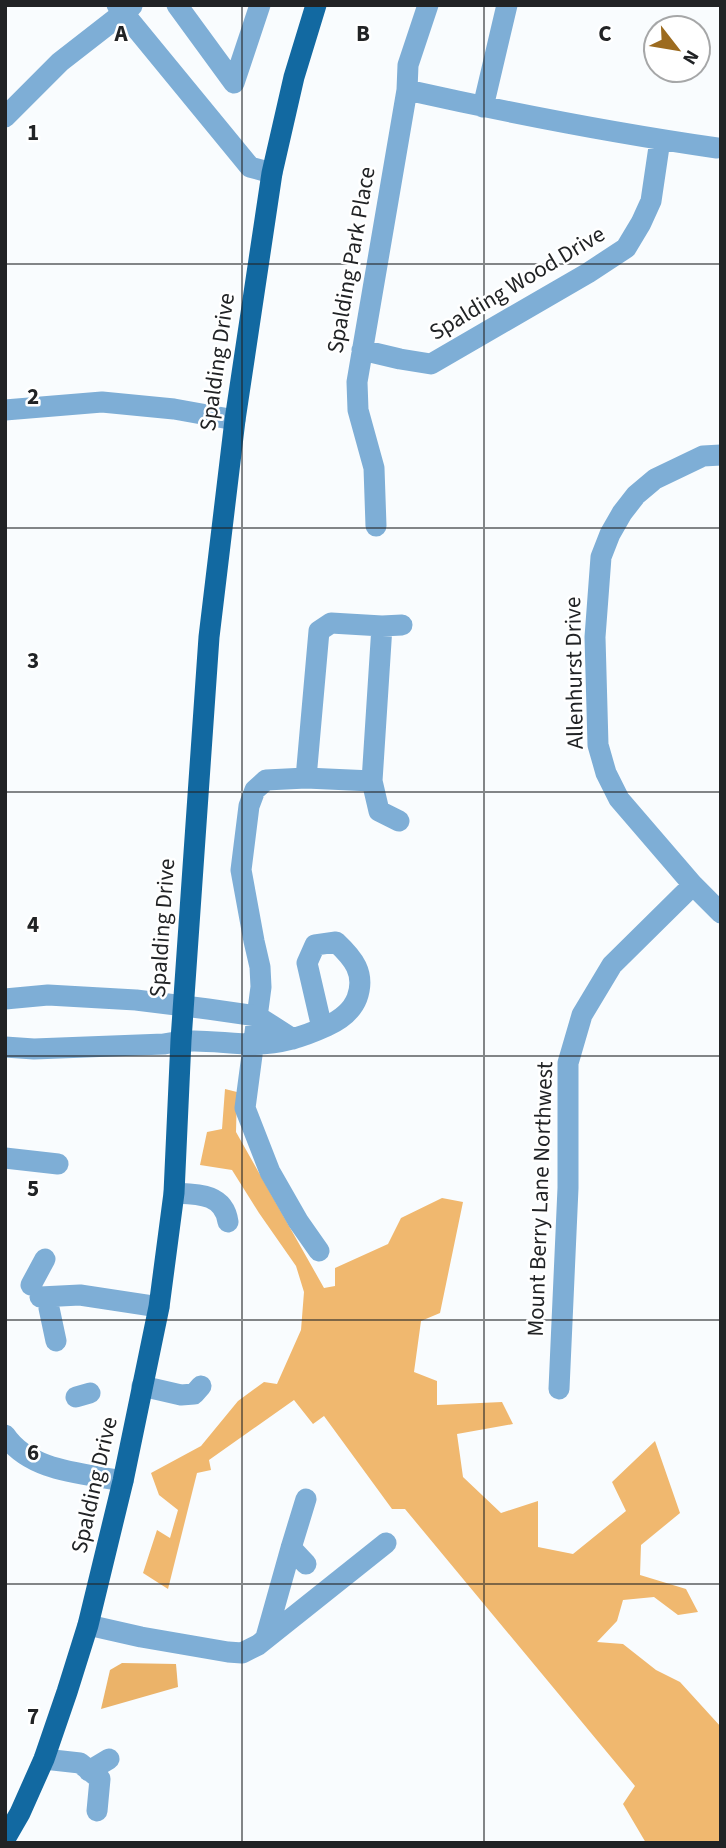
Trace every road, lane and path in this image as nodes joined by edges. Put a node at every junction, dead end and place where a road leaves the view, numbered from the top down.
1 (177, 5) edge
2 (260, 5) edge
3 (316, 5) edge
4 (428, 5) edge
5 (507, 5) edge
6 (124, 8) edge
7 (407, 90) junction
8 (483, 107) junction
9 (5, 117) edge
10 (660, 140) junction
11 (717, 148) dead end
12 (272, 173) junction
13 (362, 350) junction
14 (5, 410) edge
15 (235, 420) junction
16 (721, 455) edge
17 (376, 526) dead end
18 (306, 778) junction
19 (372, 781) junction
20 (399, 821) dead end
21 (693, 885) junction
22 (721, 913) edge
23 (5, 999) edge
24 (183, 1006) junction
25 (257, 1016) junction
26 (322, 1028) dead end
27 (293, 1039) junction
28 (181, 1040) junction
29 (254, 1044) junction
30 (5, 1047) edge
31 (5, 1158) edge
32 (58, 1164) dead end
33 (174, 1193) junction
34 (228, 1222) dead end
35 (319, 1251) dead end
36 (45, 1259) dead end
37 (40, 1297) junction
38 (159, 1307) junction
39 (56, 1340) dead end
40 (142, 1386) junction
41 (201, 1386) dead end
42 (559, 1389) dead end
43 (5, 1435) edge
44 (123, 1481) junction
45 (306, 1499) dead end
46 (386, 1543) dead end
47 (290, 1548) junction
48 (306, 1564) dead end
49 (88, 1625) junction
50 (266, 1637) junction
51 (44, 1759) junction
52 (109, 1759) dead end
53 (89, 1771) junction
54 (97, 1811) dead end
55 (20, 1813) junction
56 (5, 1839) edge
57 (18, 1843) edge

1 - 2 street
3 - 12 main road, Spalding Drive
4 - 7 street, Spalding Park Place
5 - 8 street
6 - 9 street
6 - 12 street
7 - 8 street
7 - 13 street, Spalding Park Place
8 - 10 street
10 - 11 street
10 - 13 street, Spalding Wood Drive
12 - 15 main road, Spalding Drive
13 - 17 street, Spalding Park Place
14 - 15 street
15 - 24 main road, Spalding Drive
16 - 21 street, Allenhurst Drive
18 - 19 street
18 - 19 street
18 - 25 street
19 - 20 street
21 - 22 street, Allenhurst Drive
21 - 42 street, Mount Berry Lane Northwest
23 - 24 street
24 - 25 street
24 - 28 main road, Spalding Drive
25 - 27 street
25 - 29 street
26 - 27 street
27 - 29 street
28 - 29 street
28 - 30 street
28 - 33 main road, Spalding Drive
29 - 35 street
31 - 32 street
33 - 34 street
33 - 38 main road, Spalding Drive
36 - 37 street
37 - 38 street
37 - 39 street
38 - 40 main road, Spalding Drive
40 - 41 street
40 - 44 main road, Spalding Drive
43 - 44 street
44 - 49 main road, Spalding Drive
45 - 47 street
46 - 50 street
47 - 48 street
47 - 50 street
49 - 50 street
49 - 51 main road, Spalding Drive
51 - 53 street
51 - 55 main road, Spalding Drive
52 - 53 street
53 - 54 street
55 - 56 main road, Spalding Drive
55 - 57 street

